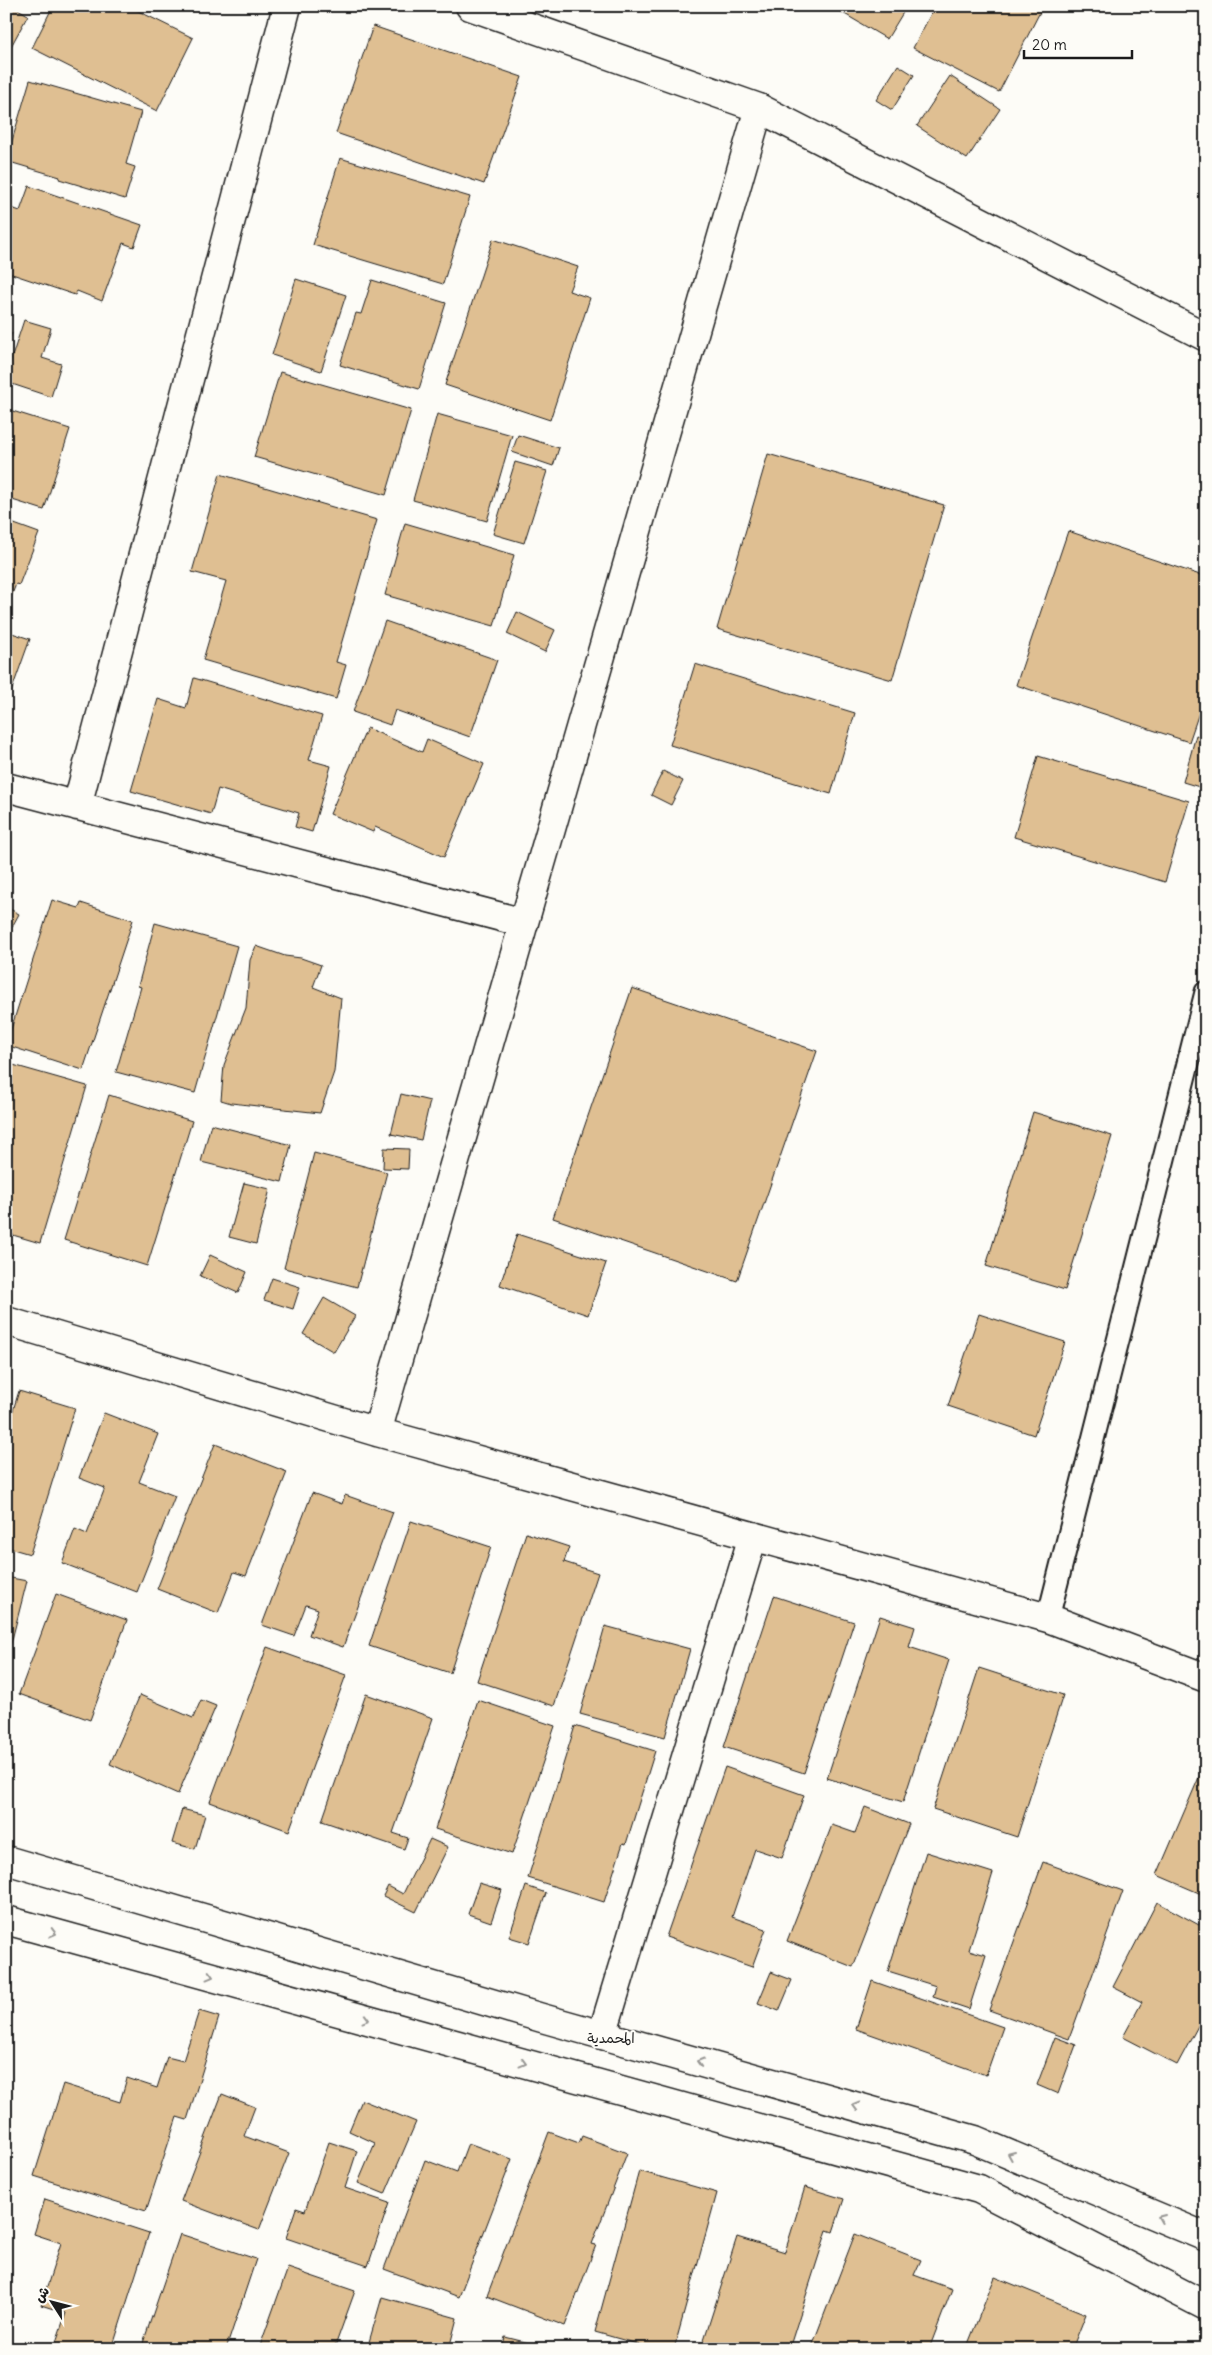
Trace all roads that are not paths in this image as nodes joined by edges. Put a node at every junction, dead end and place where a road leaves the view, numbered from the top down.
1 (287, 6) edge
2 (470, 6) edge
3 (759, 108) junction
4 (1206, 337) edge
5 (6, 787) edge
6 (77, 806) junction
7 (524, 923) junction
8 (1206, 992) edge
9 (6, 1321) edge
10 (377, 1432) junction
11 (753, 1536) junction
12 (1048, 1618) junction
13 (1206, 1678) edge
14 (6, 1860) edge
15 (6, 1920) edge
16 (602, 2035) junction
17 (1206, 2238) edge
18 (1206, 2306) edge

1 - 6 street
2 - 3 street
3 - 4 street
3 - 7 street
5 - 6 street
6 - 7 street
7 - 10 street
8 - 12 lane
9 - 10 street
10 - 11 street
11 - 12 street
11 - 16 street
12 - 13 street
14 - 16 street
15 -> 18 street
17 -> 16 street

